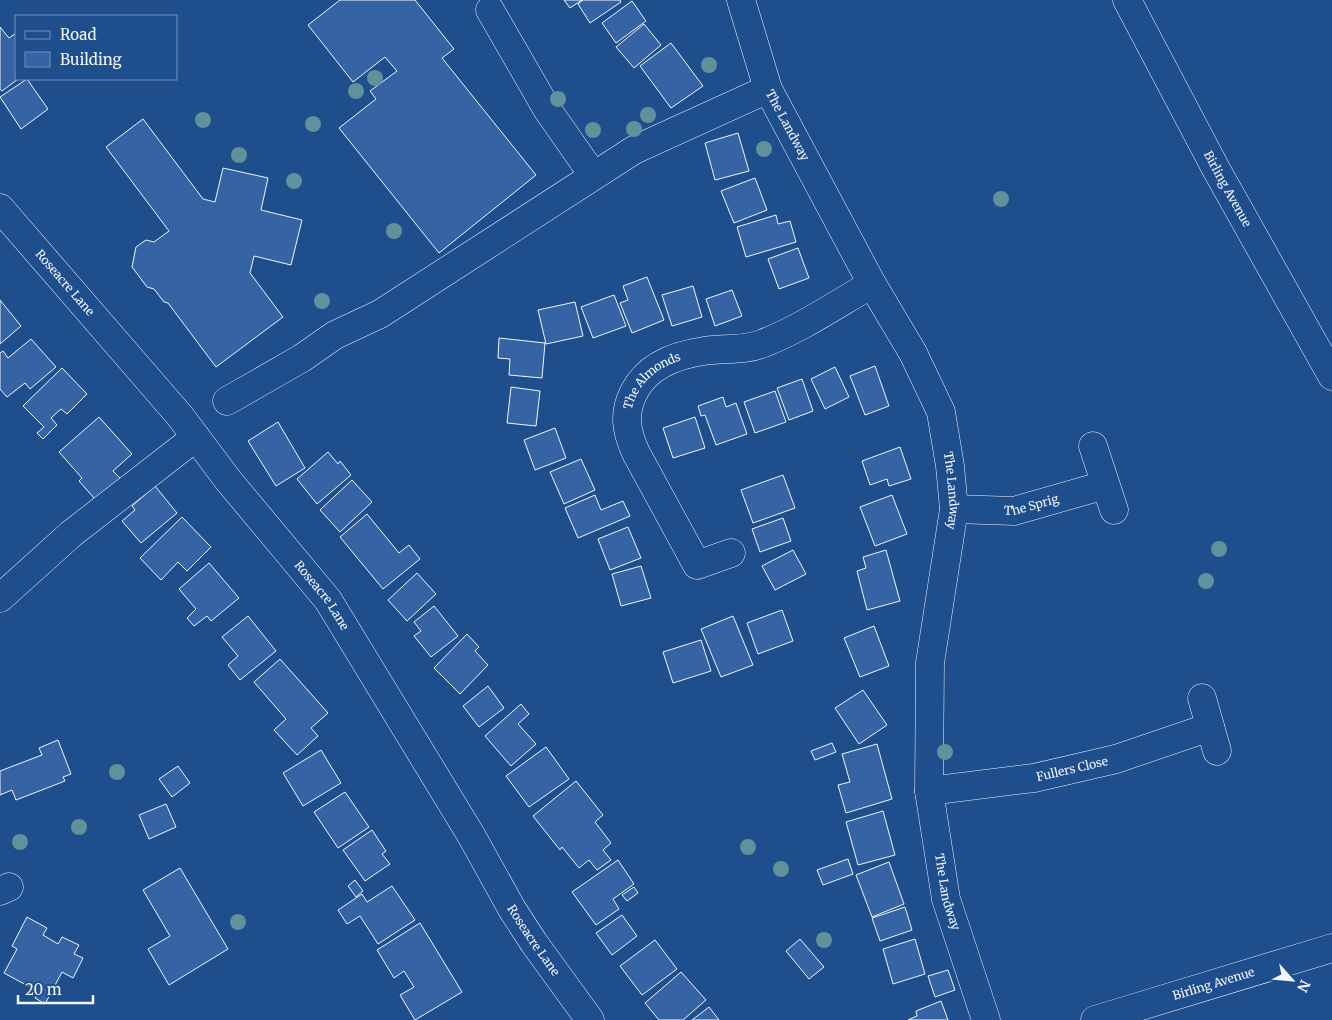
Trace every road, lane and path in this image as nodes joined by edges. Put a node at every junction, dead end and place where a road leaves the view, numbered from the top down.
1 (741, 0) edge
2 (1127, 0) edge
3 (490, 10) dead end
4 (768, 89) junction
5 (593, 175) junction
6 (0, 208) edge
7 (872, 284) junction
8 (1332, 376) edge
9 (227, 402) dead end
10 (196, 437) junction
11 (1093, 446) dead end
12 (954, 509) junction
13 (731, 553) dead end
14 (0, 598) edge
15 (1202, 698) dead end
16 (929, 790) junction
17 (1332, 948) edge
18 (590, 1020) edge
19 (986, 1020) edge
20 (1095, 1020) edge

1 - 4 street, The Landway
2 - 8 street, Birling Avenue
3 - 5 street
4 - 5 street
4 - 7 street, The Landway
5 - 9 street
6 - 10 street, Roseacre Lane
7 - 12 street, The Landway
7 - 13 street, The Almonds
10 - 14 street
10 - 18 street, Roseacre Lane
11 - 12 street, The Sprig
12 - 16 street, The Landway
15 - 16 street, Fullers Close
16 - 19 street, The Landway
17 - 20 street, Birling Avenue

